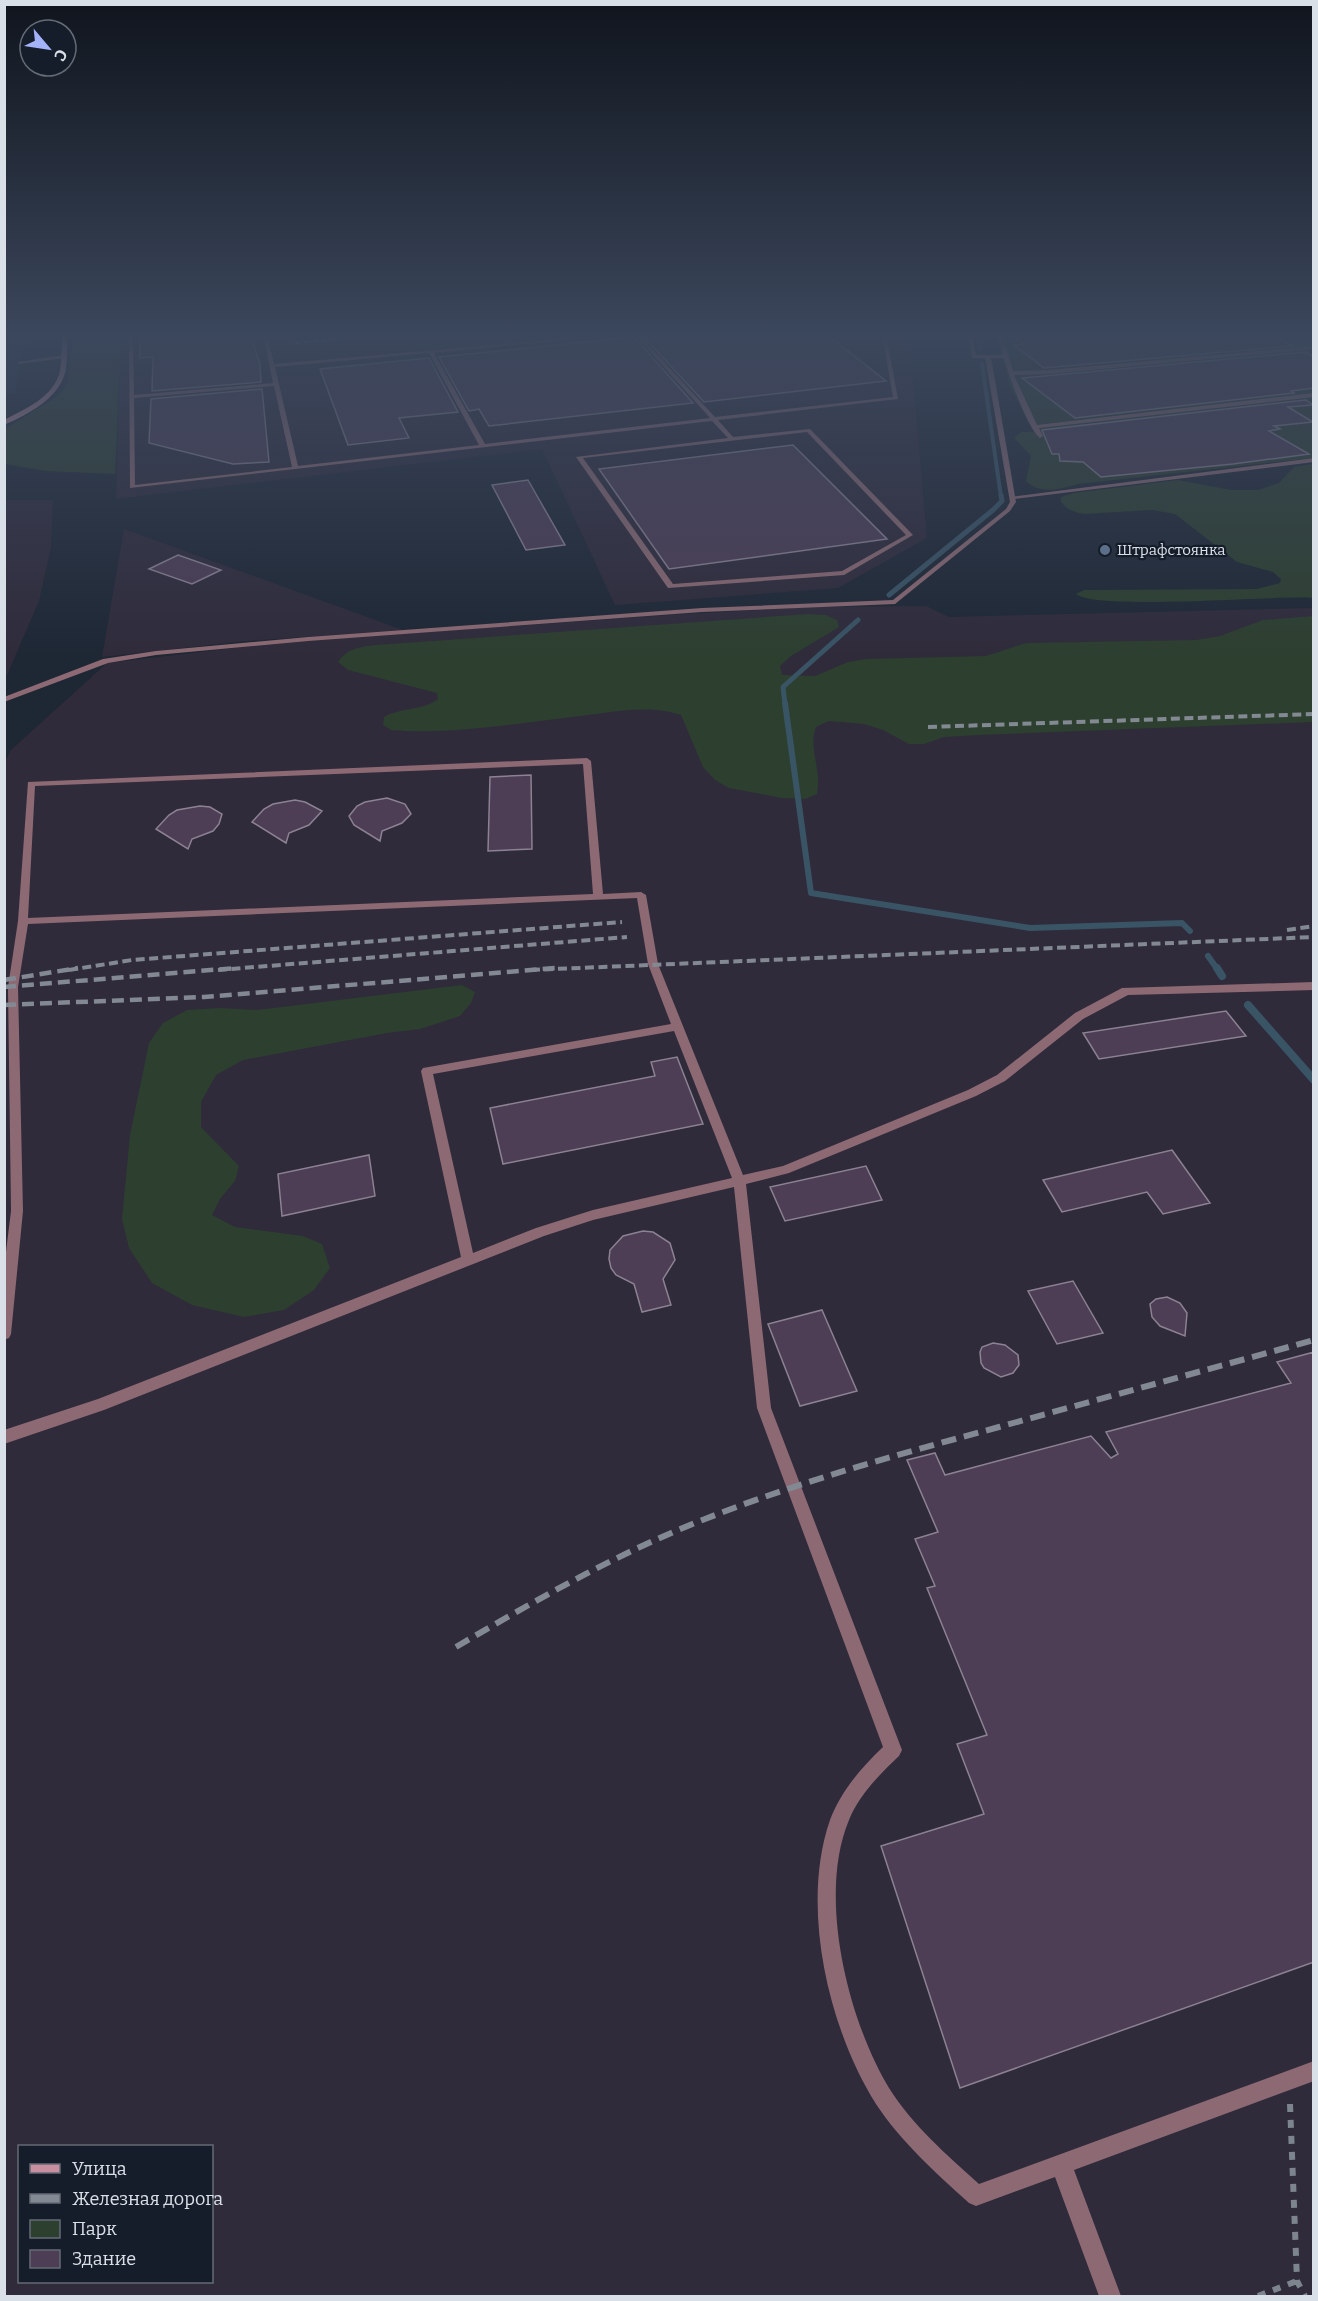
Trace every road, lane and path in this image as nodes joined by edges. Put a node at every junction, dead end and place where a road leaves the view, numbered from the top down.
1 (131, 441) edge
2 (289, 441) edge
3 (480, 441) edge
4 (514, 441) edge
5 (712, 441) edge
6 (819, 441) edge
7 (1003, 441) edge
8 (482, 445) junction
9 (1314, 460) edge
10 (295, 467) junction
11 (1013, 497) junction
12 (4, 700) edge
13 (598, 897) junction
14 (23, 921) junction
15 (1314, 986) edge
16 (677, 1027) junction
17 (739, 1181) junction
18 (468, 1259) junction
19 (4, 1334) edge
20 (4, 1437) edge
21 (1314, 2072) edge
22 (1289, 2080) junction
23 (1061, 2164) junction
24 (1298, 2281) junction
25 (1110, 2296) edge
26 (1258, 2296) edge
27 (1305, 2296) edge

1 - 10 street
2 - 10 street
3 - 8 street
4 - 8 street
5 - 6 street
7 - 11 street
8 - 10 street
9 - 11 street
11 - 12 street
13 - 14 street
13 - 14 street
13 - 16 street
14 - 19 street
15 - 17 street
16 - 17 street
16 - 18 street
17 - 18 street
17 - 23 street
18 - 20 street
21 - 22 street
22 - 23 street
22 - 24 path
23 - 25 street
24 - 26 path
24 - 27 path

